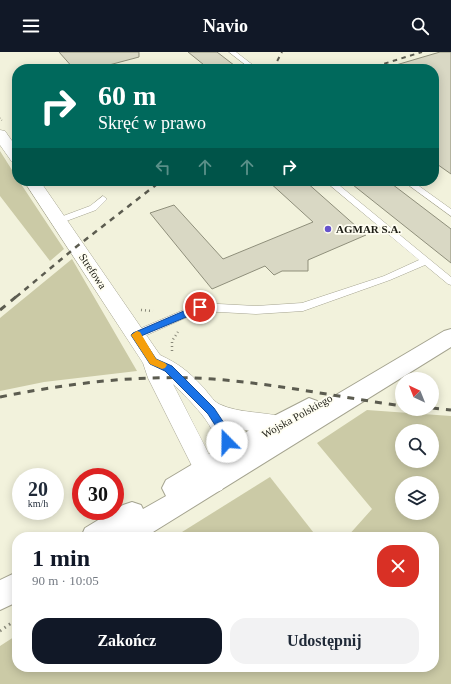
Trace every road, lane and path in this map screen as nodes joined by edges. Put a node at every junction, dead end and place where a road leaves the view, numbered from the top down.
1 (242, 52) edge
2 (233, 53) edge
3 (248, 64) edge
4 (0, 134) edge
5 (12, 152) edge
6 (35, 186) edge
7 (335, 186) edge
8 (414, 186) edge
9 (103, 199) dead end
10 (451, 213) edge
11 (58, 221) junction
12 (426, 262) junction
13 (451, 282) edge
14 (136, 335) junction
15 (451, 337) edge
16 (422, 354) junction
17 (153, 361) junction
18 (211, 411) junction
19 (278, 424) junction
20 (214, 470) junction
21 (104, 532) edge
22 (127, 532) edge
23 (12, 589) edge
24 (0, 596) edge
25 (12, 601) edge
26 (0, 608) edge
27 (12, 623) edge
28 (0, 631) edge

1 - 2 lane
2 - 3 lane
4 - 5 street
6 - 11 street, Strefowa
7 - 12 lane
8 - 10 lane
9 - 11 lane
11 - 14 street, Strefowa
12 - 13 lane
12 - 14 lane
14 - 17 street, Strefowa
15 - 16 street, Wojska Polskiego
16 - 19 street, Wojska Polskiego
16 - 20 street, Wojska Polskiego
17 - 18 street
17 - 20 street, Strefowa
18 - 19 street
18 - 20 street
19 - 20 street, Wojska Polskiego
20 - 21 street, Wojska Polskiego
20 - 22 street, Wojska Polskiego
23 - 24 street
25 - 26 street
27 - 28 path

